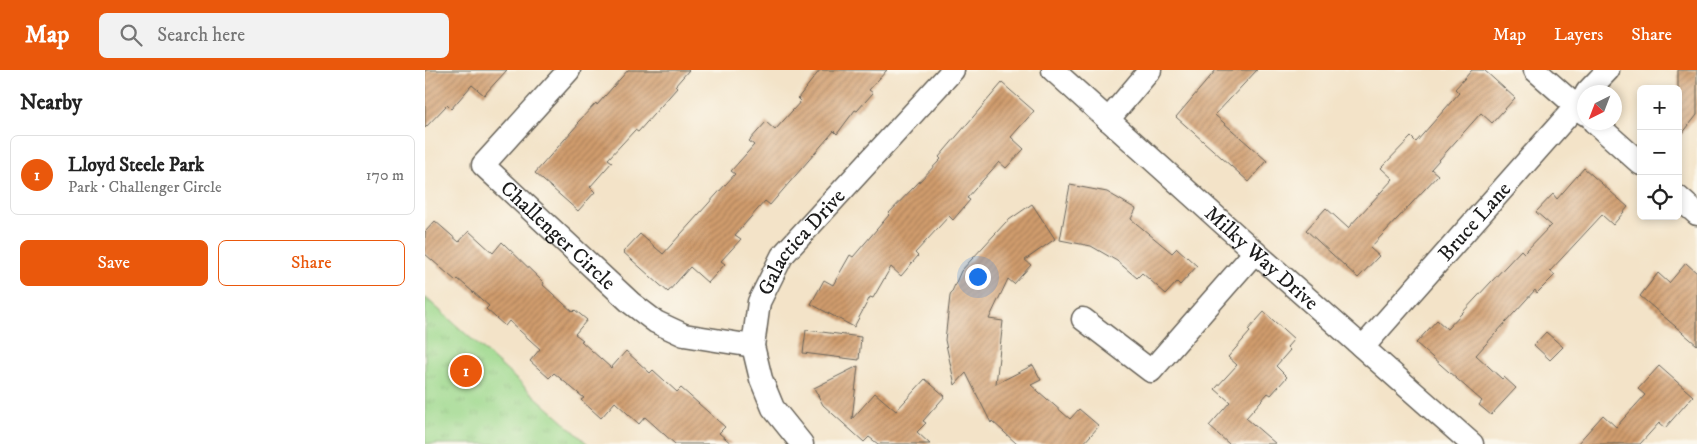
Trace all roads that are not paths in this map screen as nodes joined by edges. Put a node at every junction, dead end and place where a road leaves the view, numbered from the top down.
1 (569, 70) edge
2 (953, 70) edge
3 (1053, 70) edge
4 (1150, 70) edge
5 (1535, 70) edge
6 (1608, 70) edge
7 (1596, 85) edge
8 (1577, 98) edge
9 (1577, 109) edge
10 (1108, 120) junction
11 (1603, 130) edge
12 (1637, 160) edge
13 (1682, 201) edge
14 (1697, 214) edge
15 (1255, 252) junction
16 (1083, 319) dead end
17 (753, 346) junction
18 (1363, 348) junction
19 (802, 444) edge
20 (1472, 444) edge

1 - 17 street, Challenger Circle
2 - 17 street, Galactica Drive
3 - 10 street, Milky Way Drive
4 - 10 street
5 - 8 street
6 - 7 street, Bruce Lane
9 - 18 street, Bruce Lane
10 - 15 street, Milky Way Drive
11 - 12 street
13 - 14 street
15 - 16 street
15 - 18 street, Milky Way Drive
17 - 19 street, Galactica Drive
18 - 20 street, Milky Way Drive

